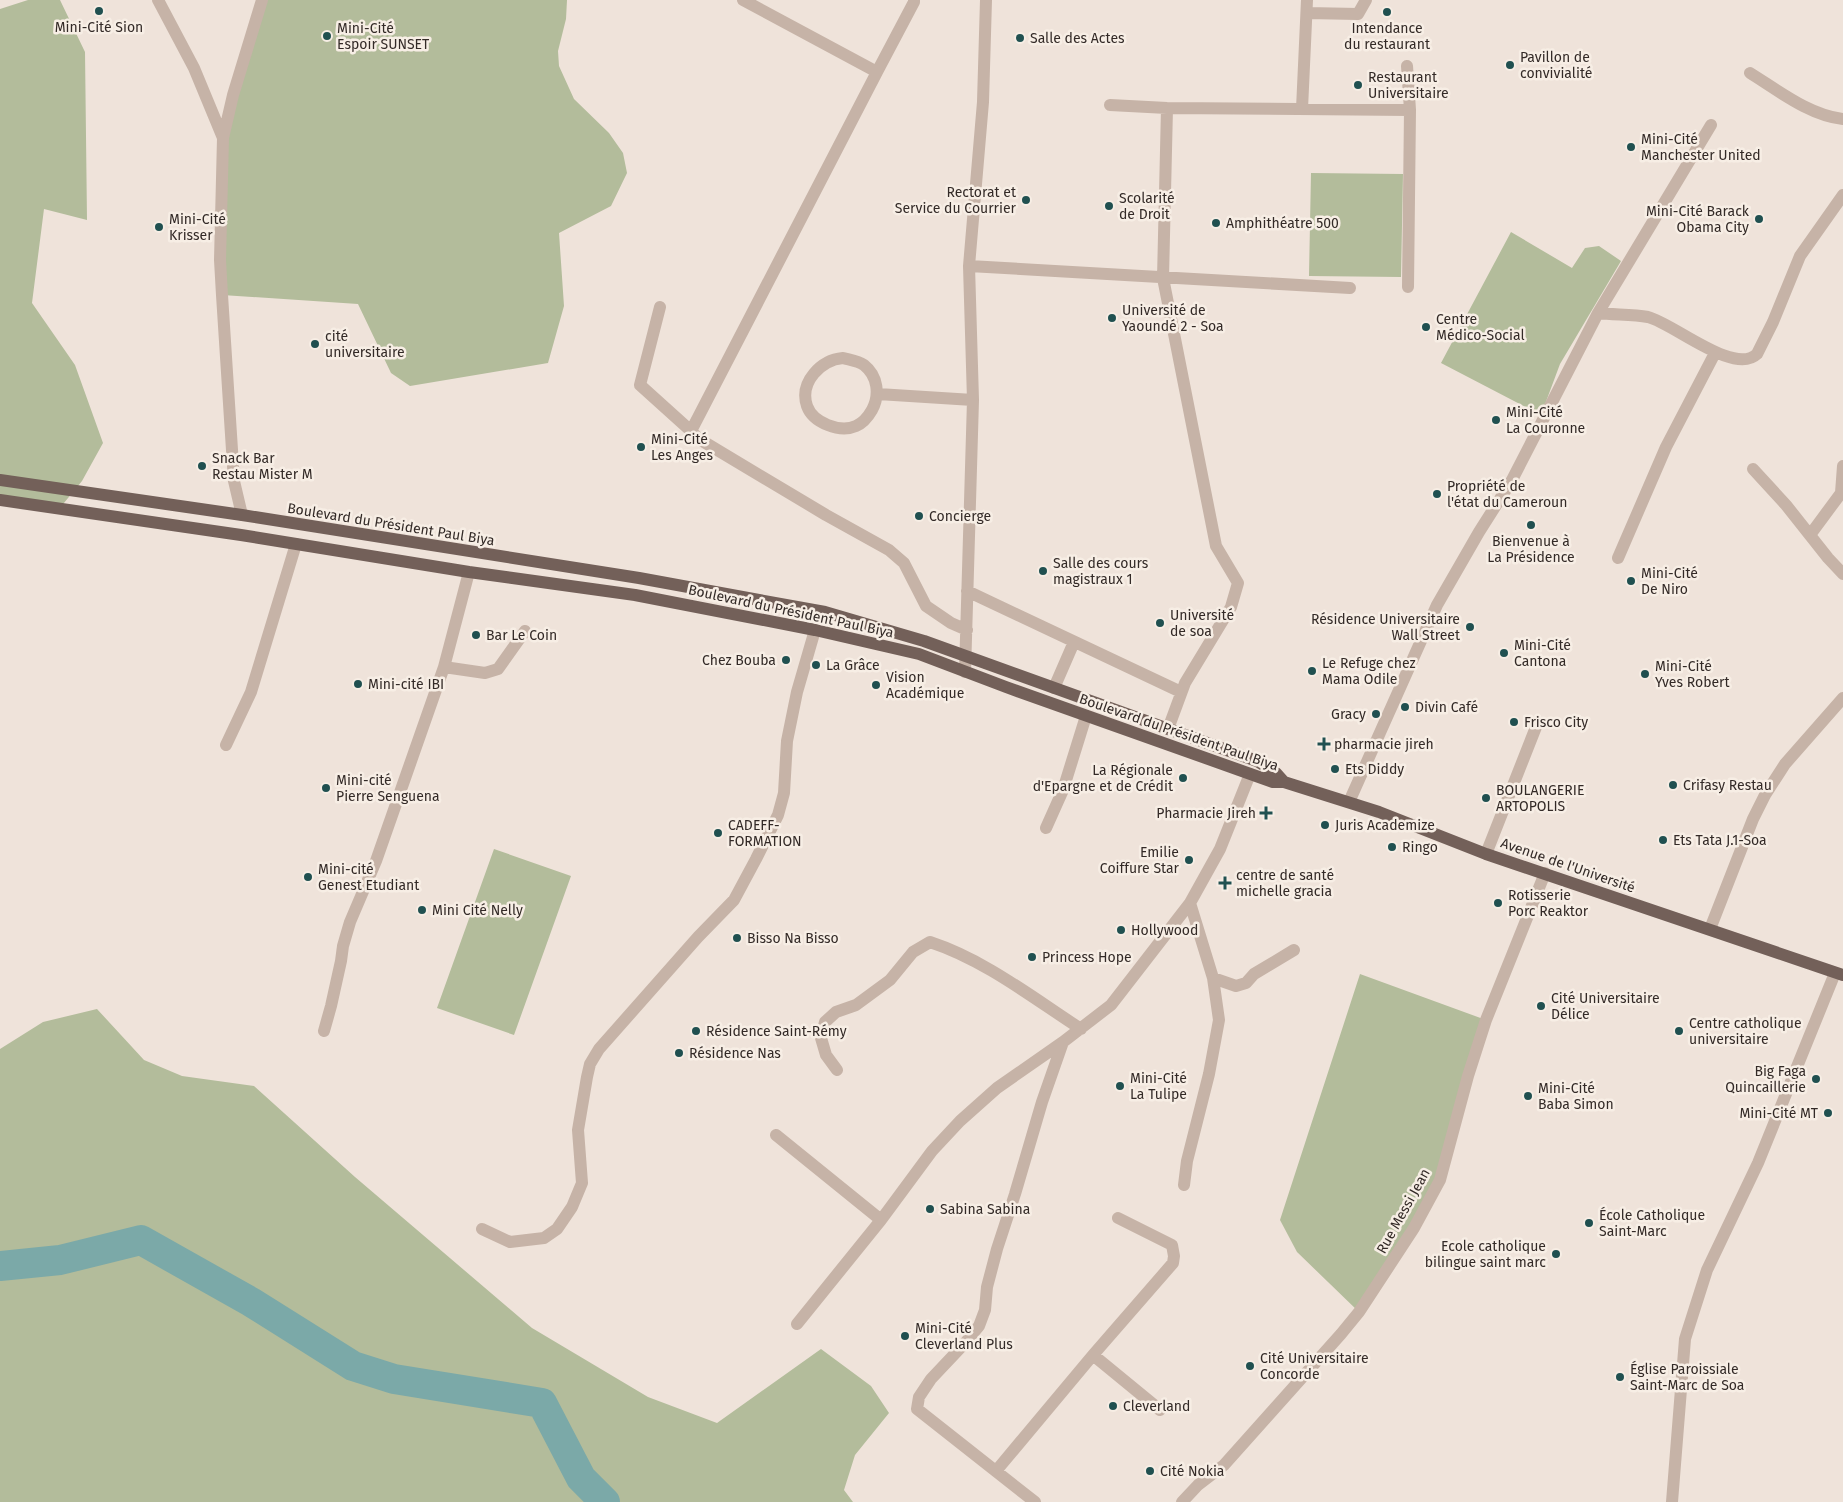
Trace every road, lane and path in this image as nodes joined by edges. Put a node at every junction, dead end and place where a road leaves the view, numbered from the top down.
1 (158, 0) edge
2 (262, 0) edge
3 (743, 0) edge
4 (914, 0) edge
5 (986, 0) edge
6 (1308, 0) edge
7 (1366, 0) edge
8 (1307, 13) junction
9 (1407, 66) dead end
10 (877, 72) junction
11 (1750, 73) dead end
12 (1110, 106) dead end
13 (1167, 108) junction
14 (1302, 109) junction
15 (1410, 110) junction
16 (1843, 119) edge
17 (1711, 125) dead end
18 (223, 138) junction
19 (1843, 195) edge
20 (969, 266) junction
21 (1163, 278) junction
22 (1408, 287) dead end
23 (1350, 288) dead end
24 (660, 307) dead end
25 (1598, 313) junction
26 (1715, 353) junction
27 (878, 394) junction
28 (973, 400) junction
29 (691, 431) junction
30 (1843, 466) edge
31 (1753, 469) dead end
32 (0, 480) edge
33 (0, 500) edge
34 (242, 515) junction
35 (1810, 535) junction
36 (296, 544) junction
37 (1618, 558) dead end
38 (469, 572) junction
39 (1843, 574) edge
40 (967, 592) junction
41 (815, 630) junction
42 (967, 630) junction
43 (525, 631) dead end
44 (1074, 642) junction
45 (965, 656) junction
46 (444, 667) junction
47 (964, 672) junction
48 (1054, 688) junction
49 (1181, 692) junction
50 (1843, 698) edge
51 (1086, 716) junction
52 (1536, 727) dead end
53 (1168, 729) junction
54 (226, 744) dead end
55 (1250, 774) junction
56 (1284, 782) junction
57 (1349, 802) junction
58 (1046, 828) dead end
59 (1486, 854) junction
60 (1545, 873) junction
61 (1190, 904) junction
62 (1710, 930) junction
63 (1294, 950) dead end
64 (1839, 974) edge
65 (1214, 978) junction
66 (1081, 1029) junction
67 (324, 1031) dead end
68 (1064, 1042) junction
69 (837, 1070) dead end
70 (776, 1136) dead end
71 (1184, 1185) dead end
72 (1118, 1218) dead end
73 (881, 1220) junction
74 (482, 1229) dead end
75 (797, 1324) dead end
76 (1092, 1355) junction
77 (1160, 1410) dead end
78 (996, 1471) junction
79 (1035, 1502) edge
80 (1182, 1502) edge
81 (1672, 1502) edge

1 - 18 street
2 - 18 street
3 - 10 street
4 - 10 street
5 - 20 street
6 - 8 street
7 - 8 street
8 - 14 street
9 - 15 street
10 - 29 street
11 - 16 street
12 - 13 street
13 - 14 street
13 - 21 street
14 - 15 street
15 - 22 street
17 - 25 street
18 - 34 street
19 - 26 street
20 - 21 street
20 - 28 street
21 - 23 street
21 - 49 street
24 - 29 street
25 - 26 street
25 - 57 street
26 - 37 street
27 - 27 street
27 - 28 street
28 - 40 street
29 - 42 street
30 - 35 street
31 - 35 street
32 - 34 main road, Boulevard du Président Paul Biya
33 - 36 main road, Boulevard du Président Paul Biya
34 - 45 main road, Boulevard du Président Paul Biya
35 - 39 street
36 - 38 main road, Boulevard du Président Paul Biya
36 - 54 street
38 - 41 main road, Boulevard du Président Paul Biya
38 - 46 street
40 - 42 street
40 - 44 street
41 - 47 main road, Boulevard du Président Paul Biya
41 - 74 street
42 - 45 street
43 - 46 street
44 - 48 street
44 - 49 street
45 - 47 street
45 - 48 main road, Boulevard du Président Paul Biya
46 - 67 street
47 - 51 main road, Boulevard du Président Paul Biya
48 - 53 main road, Boulevard du Président Paul Biya
49 - 53 street
50 - 62 street
51 - 55 main road, Boulevard du Président Paul Biya
51 - 58 street
52 - 59 street
53 - 56 main road, Boulevard du Président Paul Biya
55 - 56 main road, Boulevard du Président Paul Biya
55 - 61 street
56 - 57 main road, Avenue de l'Université
57 - 59 main road, Avenue de l'Université
59 - 60 main road, Avenue de l'Université
60 - 62 main road, Avenue de l'Université
60 - 80 street, Rue Messi Jean
61 - 65 street
61 - 66 street
62 - 64 main road, Avenue de l'Université
63 - 65 street
64 - 81 street
65 - 71 street
66 - 68 street
66 - 69 street
68 - 73 street
68 - 78 street
70 - 73 street
72 - 76 street
73 - 75 street
76 - 77 street
76 - 78 street
78 - 79 street

